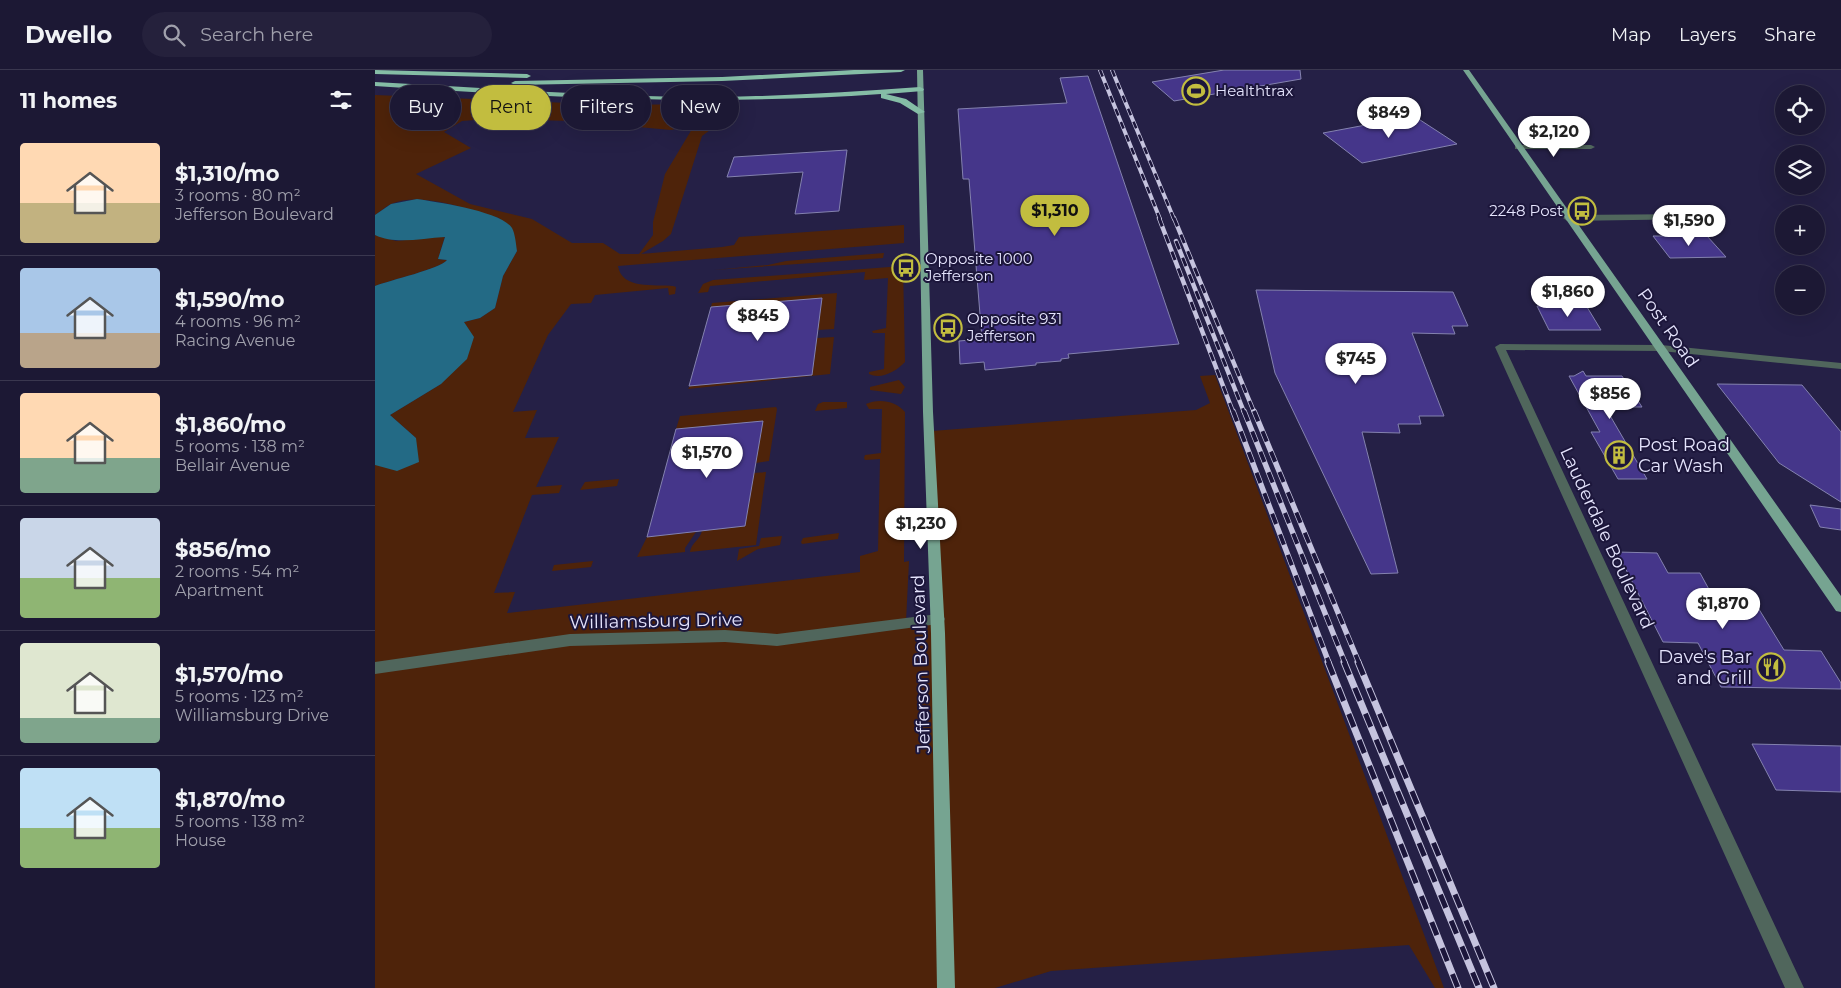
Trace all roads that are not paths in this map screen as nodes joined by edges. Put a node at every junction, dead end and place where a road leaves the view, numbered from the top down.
1 (795, 70) edge
2 (901, 70) edge
3 (920, 70) edge
4 (1466, 70) edge
5 (375, 72) edge
6 (375, 83) edge
7 (920, 89) junction
8 (863, 93) junction
9 (921, 112) junction
10 (1518, 147) junction
11 (1591, 147) dead end
12 (1697, 217) dead end
13 (1567, 218) junction
14 (1661, 348) junction
15 (1841, 366) edge
16 (1841, 607) edge
17 (938, 619) junction
18 (375, 668) edge
19 (946, 988) edge
20 (1795, 988) edge

1 - 5 highway
2 - 6 highway
3 - 7 main road, Jefferson Boulevard
4 - 10 main road, Post Road
6 - 8 highway
7 - 8 highway
7 - 9 main road, Jefferson Boulevard
8 - 9 highway
9 - 17 main road, Jefferson Boulevard
10 - 11 street
10 - 13 main road, Post Road
12 - 13 street
13 - 14 main road, Post Road
14 - 15 street
14 - 16 main road, Post Road
14 - 20 street, Lauderdale Boulevard
17 - 18 street, Williamsburg Drive
17 - 19 main road, Jefferson Boulevard

